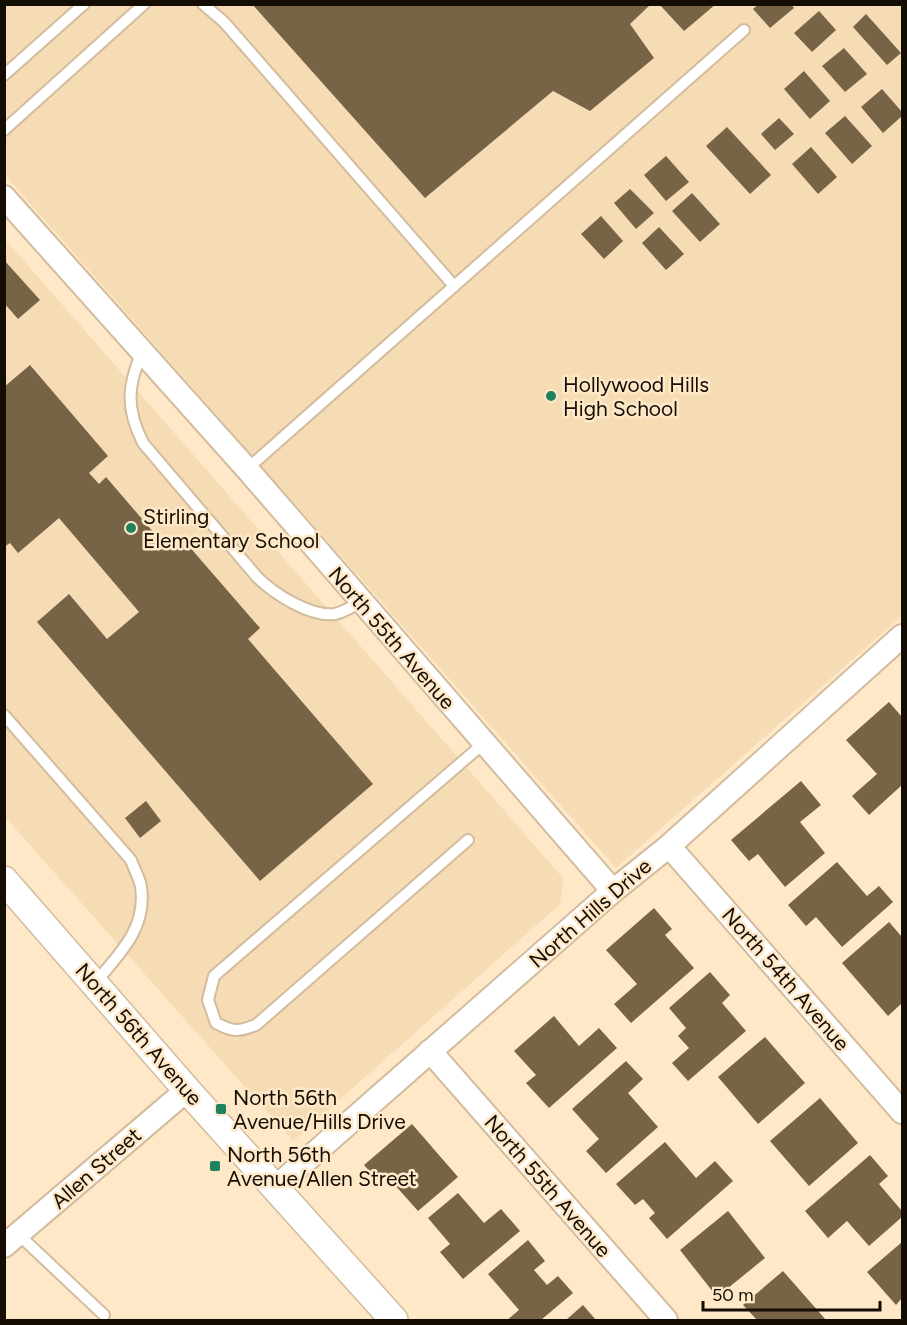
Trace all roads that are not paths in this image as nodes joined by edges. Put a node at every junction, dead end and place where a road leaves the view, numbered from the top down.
1 (84, 4) edge
2 (144, 4) edge
3 (203, 4) edge
4 (744, 30) dead end
5 (4, 75) edge
6 (4, 130) edge
7 (4, 197) edge
8 (454, 286) junction
9 (142, 352) junction
10 (246, 469) junction
11 (361, 603) junction
12 (903, 636) edge
13 (4, 715) edge
14 (484, 743) junction
15 (468, 840) dead end
16 (669, 846) junction
17 (4, 880) edge
18 (613, 891) junction
19 (95, 983) junction
20 (430, 1052) junction
21 (187, 1089) junction
22 (903, 1112) edge
23 (276, 1187) junction
24 (11, 1240) edge
25 (104, 1315) dead end
26 (394, 1320) edge
27 (666, 1320) edge

1 - 5 lane
2 - 6 lane
3 - 8 lane
4 - 8 lane
7 - 9 street, North 55th Avenue
8 - 10 lane
9 - 10 street, North 55th Avenue
9 - 11 lane
10 - 11 street, North 55th Avenue
11 - 14 street, North 55th Avenue
12 - 16 street, North Hills Drive
13 - 19 lane
14 - 15 lane
14 - 18 street, North 55th Avenue
16 - 18 street, North Hills Drive
16 - 22 street, North 54th Avenue
17 - 19 street, North 56th Avenue
18 - 20 street, North Hills Drive
19 - 21 street, North 56th Avenue
20 - 23 street, North Hills Drive
20 - 27 street, North 55th Avenue
21 - 23 street, North 56th Avenue
21 - 24 street, Allen Street
23 - 26 street, North 56th Avenue
24 - 25 lane

